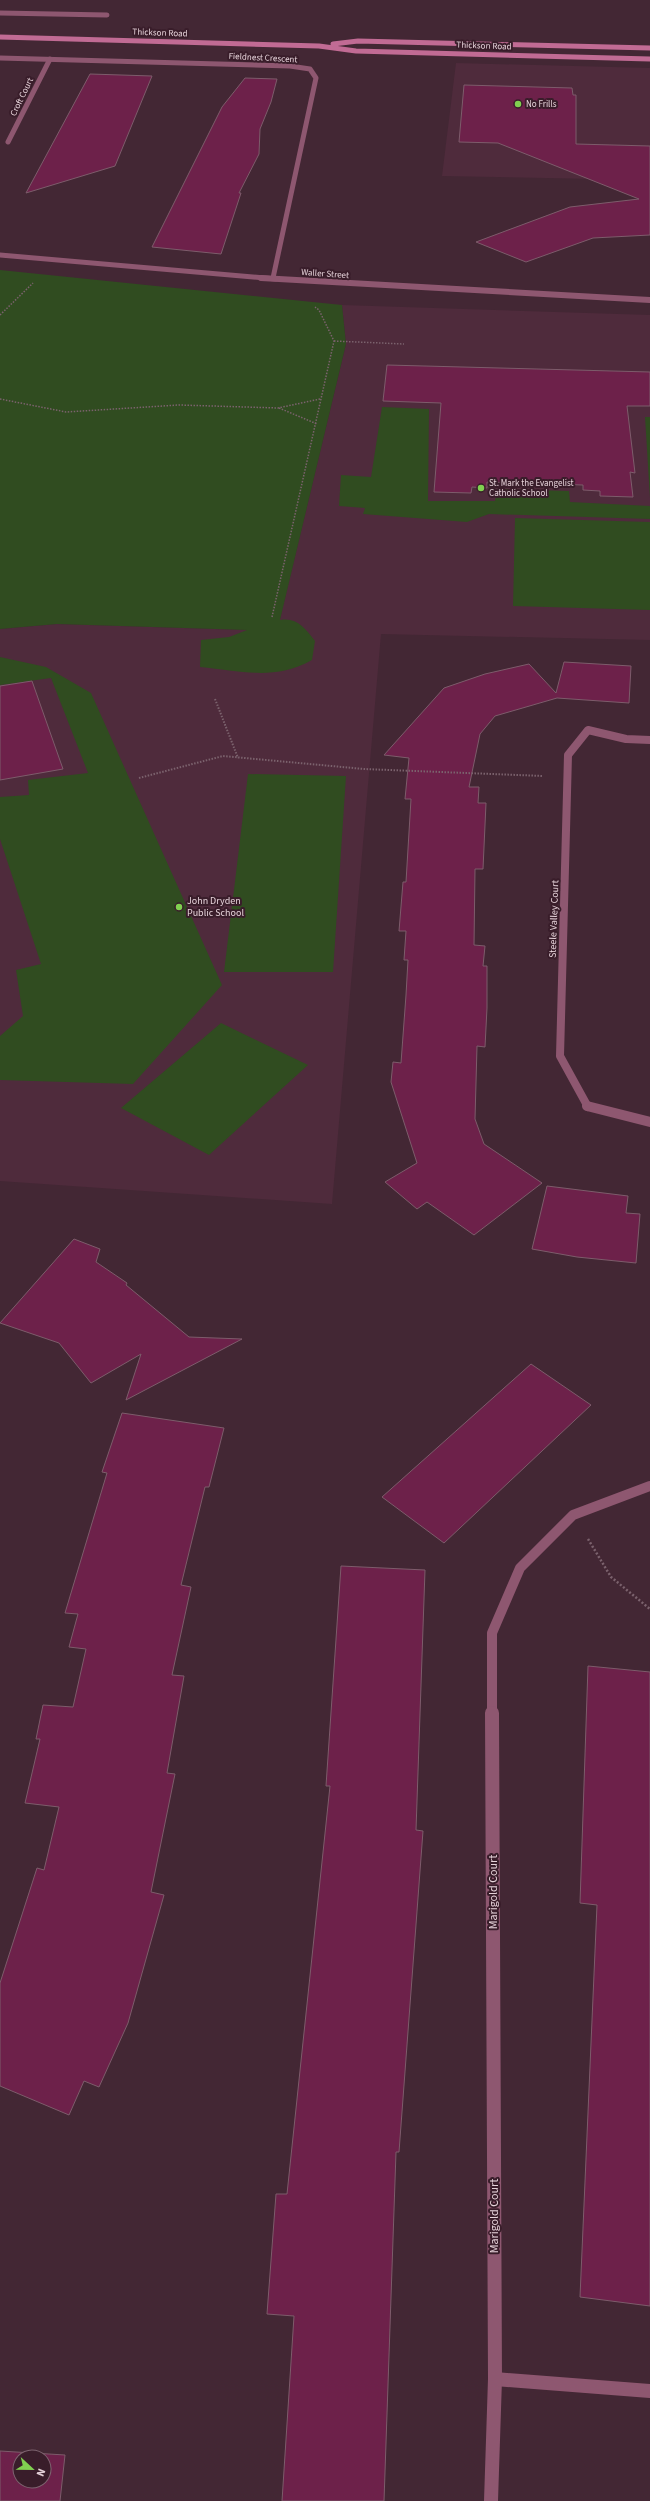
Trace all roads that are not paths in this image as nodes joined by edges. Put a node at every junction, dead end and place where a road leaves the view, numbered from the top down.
1 (0, 13) edge
2 (107, 15) dead end
3 (0, 37) edge
4 (319, 46) junction
5 (650, 48) edge
6 (0, 58) edge
7 (50, 59) junction
8 (650, 59) edge
9 (8, 142) dead end
10 (0, 255) edge
11 (273, 278) junction
12 (650, 300) edge
13 (650, 740) edge
14 (650, 1122) edge
15 (650, 1486) edge
16 (495, 2379) junction
17 (650, 2391) edge
18 (491, 2501) edge

1 - 2 street
3 - 4 main road, Thickson Road
4 - 5 main road, Thickson Road
4 - 8 main road, Thickson Road
6 - 7 street, Fieldnest Crescent
7 - 9 street, Croft Court
7 - 11 street, Fieldnest Crescent
10 - 11 street, Waller Street
11 - 12 street, Waller Street
13 - 14 street, Steele Valley Court
15 - 16 street, Marigold Court
16 - 17 street
16 - 18 street, Marigold Court

